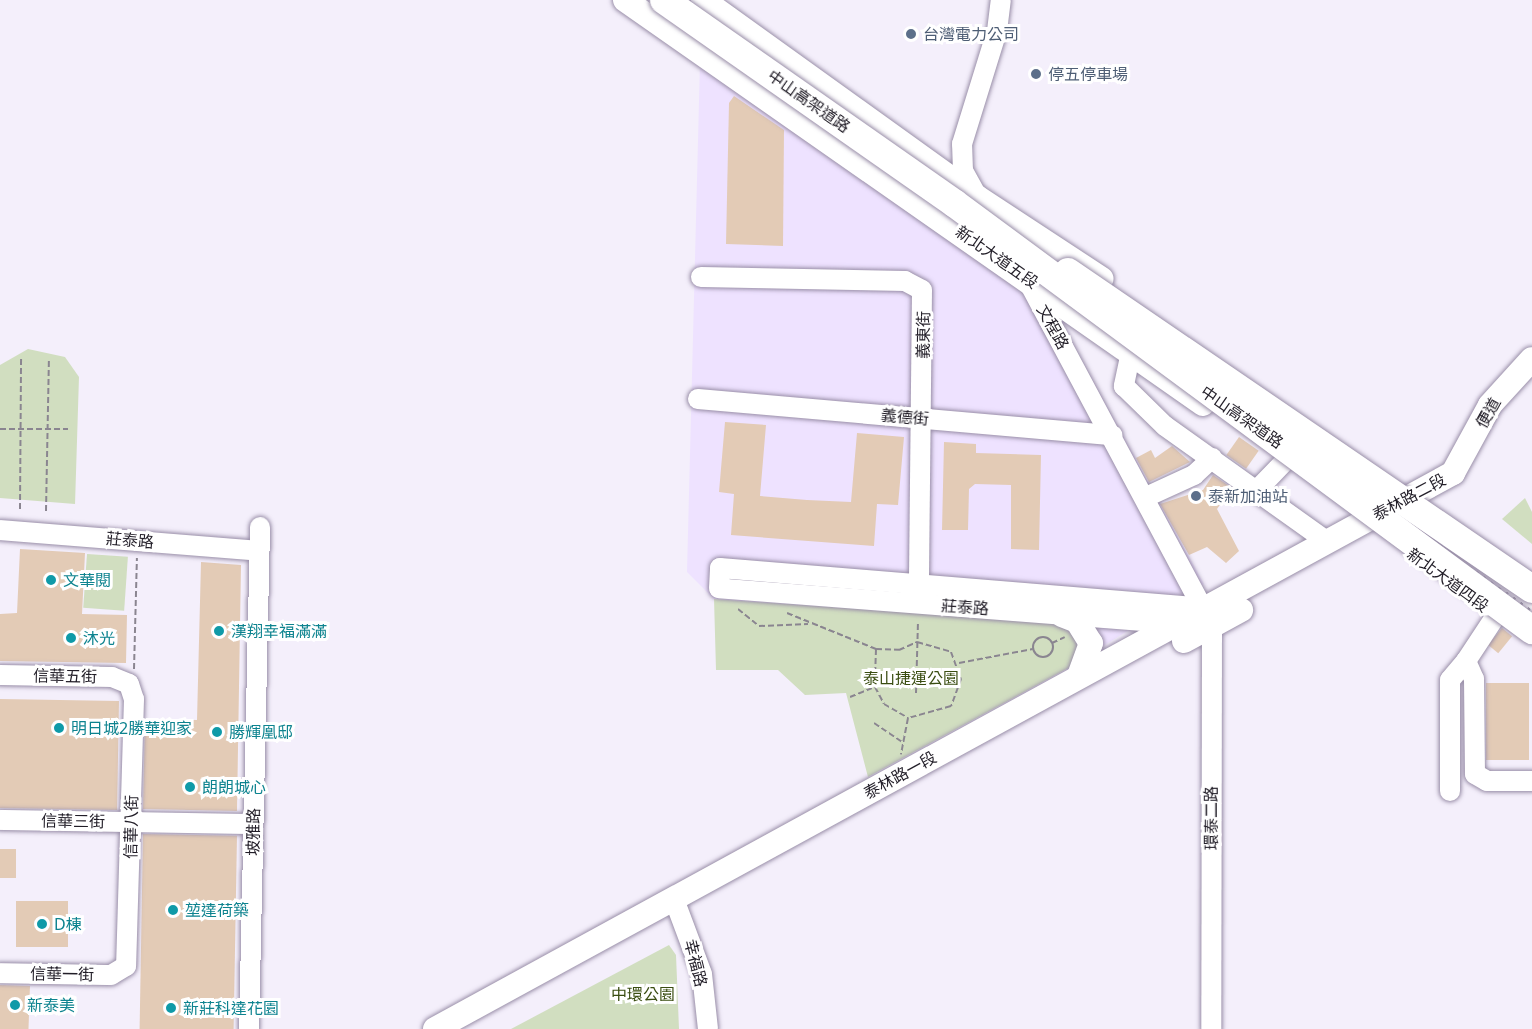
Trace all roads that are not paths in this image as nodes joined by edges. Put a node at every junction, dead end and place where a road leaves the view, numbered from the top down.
1 (625, 0) edge
2 (664, 0) edge
3 (1001, 0) edge
4 (704, 1) edge
5 (671, 32) junction
6 (966, 200) junction
7 (1025, 276) junction
8 (701, 277) dead end
9 (1131, 352) junction
10 (1206, 352) junction
11 (1532, 359) edge
12 (1180, 388) junction
13 (699, 399) dead end
14 (922, 418) junction
15 (1112, 435) junction
16 (1212, 458) junction
17 (1284, 462) junction
18 (1453, 473) joint
19 (1258, 489) junction
20 (1146, 497) junction
21 (1408, 508) junction
22 (1365, 520) junction
23 (260, 527) dead end
24 (0, 530) edge
25 (1326, 541) junction
26 (259, 551) junction
27 (1532, 579) edge
28 (1532, 589) edge
29 (919, 604) junction
30 (1532, 608) edge
31 (1240, 610) dead end
32 (1497, 614) junction
33 (1209, 617) junction
34 (1065, 625) junction
35 (1532, 630) edge
36 (1180, 632) junction
37 (1532, 640) edge
38 (1466, 661) junction
39 (0, 675) edge
40 (1079, 676) junction
41 (131, 691) joint
42 (1532, 781) edge
43 (1450, 791) dead end
44 (0, 820) edge
45 (131, 822) junction
46 (253, 824) junction
47 (674, 899) junction
48 (123, 970) joint
49 (0, 973) edge
50 (249, 1029) edge
51 (435, 1029) edge
52 (708, 1029) edge
53 (1211, 1029) edge

1 - 5 main road, 新北大道五段
2 - 6 highway, 中山高架道路, bridge
3 - 6 street, 文程路
4 - 5 main road
4 - 6 main road
5 - 7 main road, 新北大道五段
6 - 7 street, 文程路
6 - 10 main road
6 - 28 highway, 中山高架道路, bridge
6 - 35 highway, 中山高架道路, bridge
7 - 9 main road, 新北大道五段
7 - 15 street, 文程路
8 - 14 street, 義東街
9 - 12 main road, 新北大道五段
9 - 16 street
10 - 12 main road
10 - 21 main road
11 - 18 main road, 便道
12 - 17 main road, 新北大道五段
13 - 14 street, 義德街
14 - 15 street, 義德街
14 - 29 street, 義東街
15 - 20 street, 文程路
16 - 19 street
16 - 20 street
17 - 19 street
17 - 22 main road, 新北大道五段
18 - 21 main road, 泰林路二段
19 - 25 street
20 - 33 street, 文程路
21 - 22 highway
21 - 27 main road
21 - 30 highway
22 - 25 main road, 泰林路一段
22 - 32 main road, 新北大道四段
23 - 26 street, 坡雅路
24 - 26 street, 莊泰路
25 - 33 main road, 泰林路一段
26 - 46 street, 坡雅路
29 - 29 street, 莊泰路
29 - 33 street, 莊泰路
29 - 34 street, 莊泰路
31 - 33 main road, 泰林路一段
32 - 37 main road, 新北大道四段
32 - 38 street
33 - 36 main road, 泰林路一段
33 - 53 street, 環泰二路
34 - 36 street, 莊泰路
34 - 40 main road
36 - 40 main road, 泰林路一段
38 - 42 street
38 - 43 street
39 - 41 street, 信華五街
40 - 47 main road, 泰林路一段
41 - 45 street, 信華八街
44 - 45 street, 信華三街
45 - 46 street, 信華三街
45 - 48 street, 信華八街
46 - 50 street, 坡雅路
47 - 51 main road, 泰林路一段
47 - 52 street, 幸福路
48 - 49 street, 信華一街

